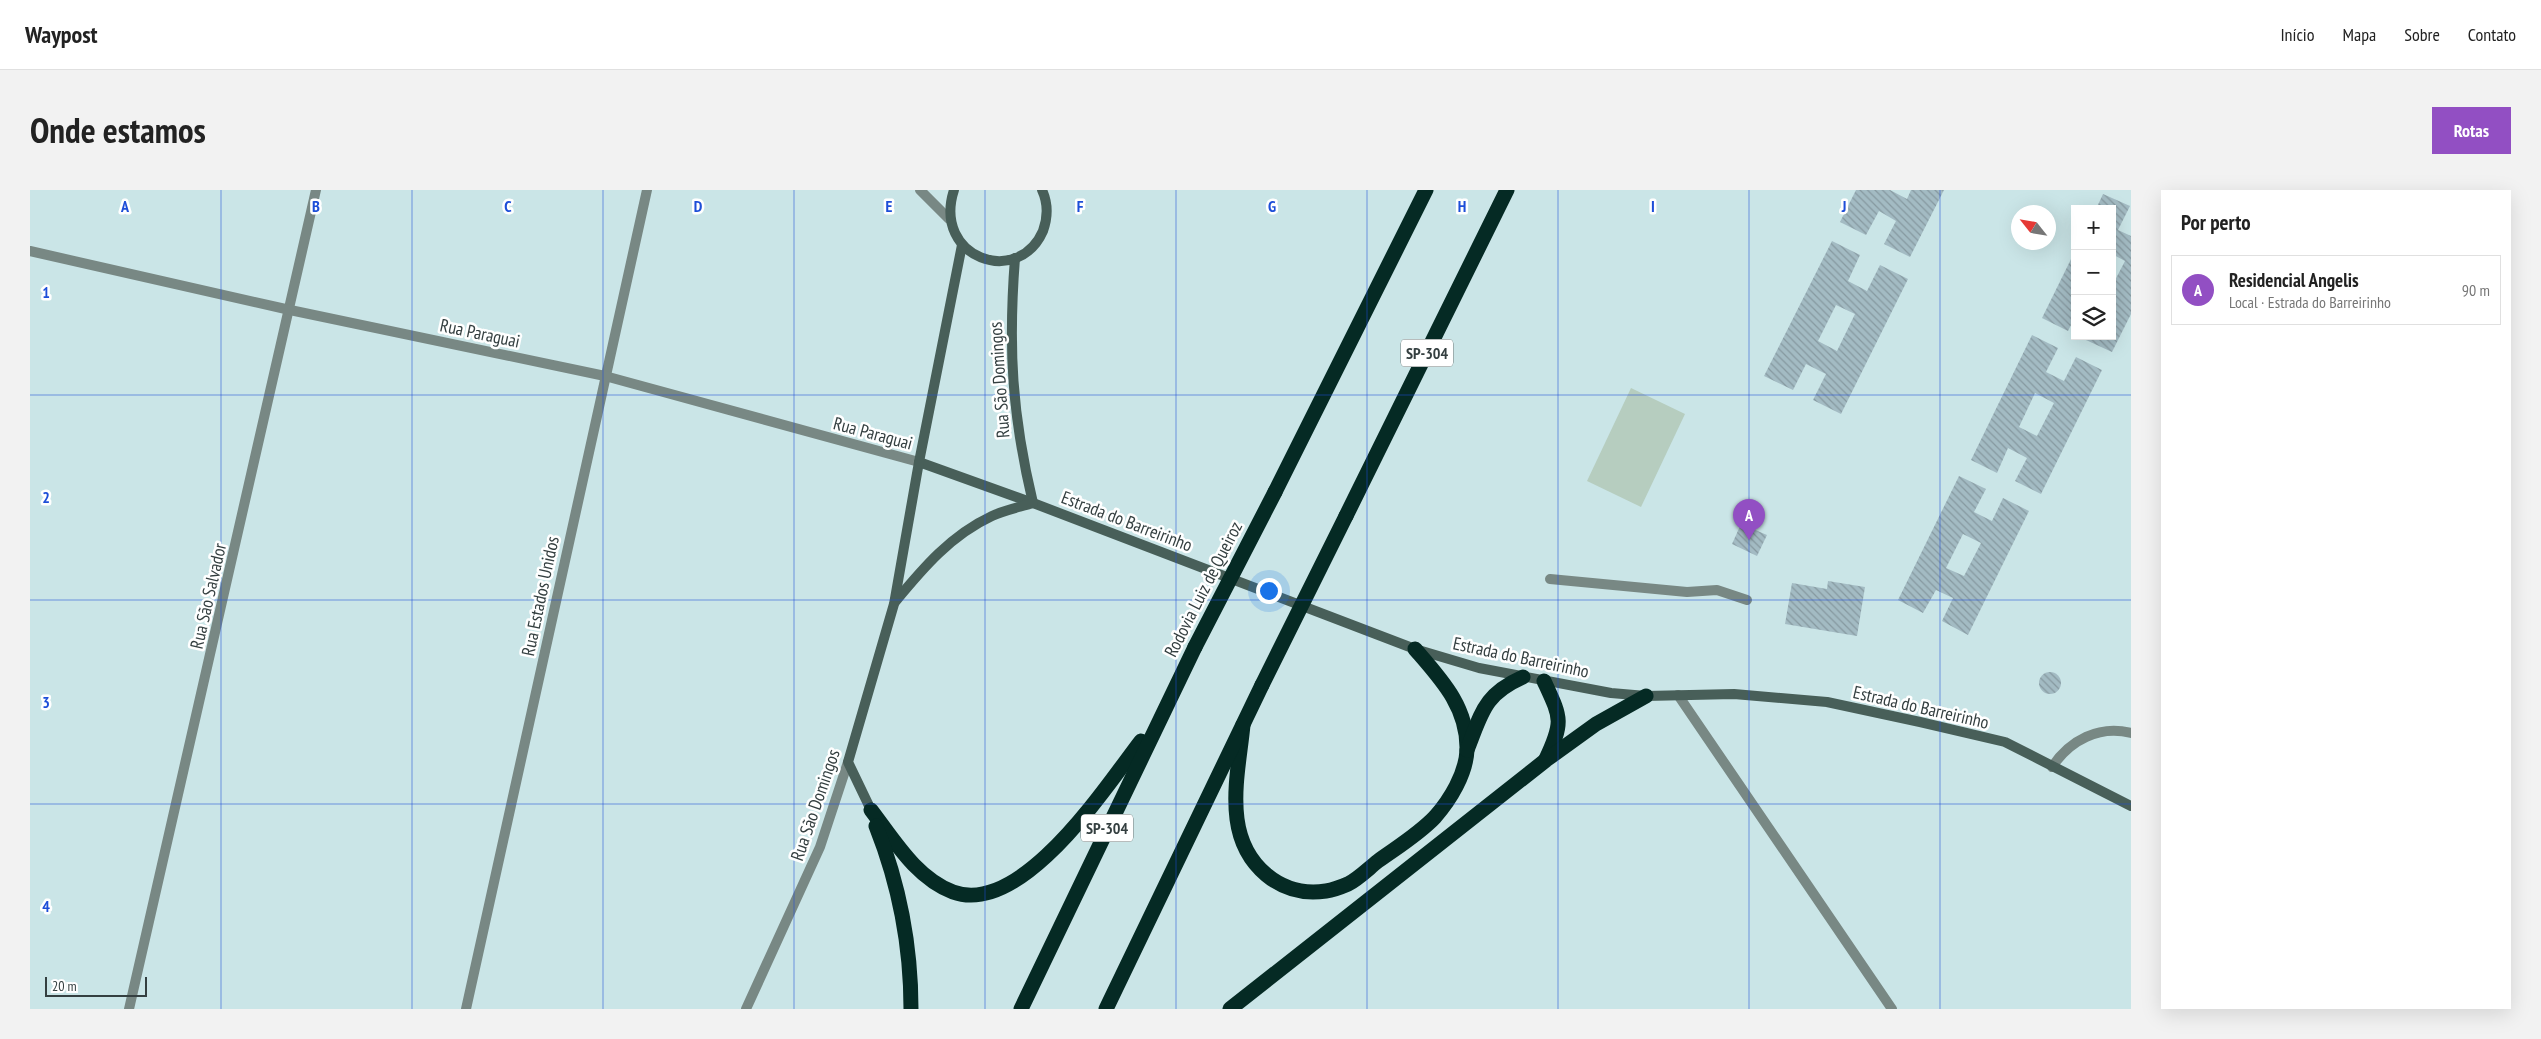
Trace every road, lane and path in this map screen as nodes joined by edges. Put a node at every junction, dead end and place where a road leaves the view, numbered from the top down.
1 (316, 190) edge
2 (647, 190) edge
3 (920, 190) edge
4 (954, 190) edge
5 (1042, 190) edge
6 (1426, 190) edge
7 (1508, 190) edge
8 (949, 219) junction
9 (962, 246) junction
10 (30, 251) edge
11 (1015, 258) junction
12 (290, 310) junction
13 (605, 376) junction
14 (919, 462) junction
15 (1033, 503) junction
16 (1550, 579) dead end
17 (1747, 600) dead end
18 (894, 604) junction
19 (1415, 649) junction
20 (1522, 677) junction
21 (1544, 681) junction
22 (1678, 695) junction
23 (1646, 696) junction
24 (1159, 718) junction
25 (1244, 725) junction
26 (2131, 733) edge
27 (1467, 751) junction
28 (1546, 760) junction
29 (848, 762) junction
30 (2052, 767) junction
31 (2131, 806) edge
32 (871, 810) junction
33 (129, 1009) edge
34 (466, 1009) edge
35 (746, 1009) edge
36 (912, 1009) edge
37 (1021, 1009) edge
38 (1106, 1009) edge
39 (1230, 1009) edge
40 (1892, 1009) edge

1 - 12 street, Rua São Salvador
2 - 13 street, Rua Estados Unidos
3 - 8 street
4 - 8 main road
5 - 11 main road
6 - 24 highway, Rodovia Luiz de Queiroz / SP-304, bridge
7 - 25 highway, SP-304, bridge
8 - 9 main road
9 - 11 main road
9 - 14 main road, Rua São Domingos
10 - 12 street, Rua Paraguai
11 - 15 main road, Rua São Domingos
12 - 13 street, Rua Paraguai
12 - 33 street, Rua São Salvador
13 - 14 street, Rua Paraguai
13 - 34 street, Rua Estados Unidos
14 - 15 main road, Estrada do Barreirinho
14 - 18 main road, Rua São Domingos
15 - 18 main road, Rua São Domingos
15 - 19 main road, Estrada do Barreirinho
16 - 17 street
18 - 29 main road, Rua São Domingos
19 - 20 main road, Estrada do Barreirinho
19 - 27 highway
20 - 21 main road, Estrada do Barreirinho
20 - 27 highway
21 - 23 main road, Estrada do Barreirinho
21 - 28 highway
22 - 23 main road, Estrada do Barreirinho
22 - 30 main road, Estrada do Barreirinho
22 - 40 street
23 - 28 highway
24 - 32 highway
24 - 37 highway, Rodovia Luiz de Queiroz / SP-304
25 - 27 highway
25 - 38 highway, SP-304
26 - 30 street
28 - 39 highway
29 - 32 main road
29 - 35 street, Rua São Domingos
30 - 31 main road, Estrada do Barreirinho
32 - 36 highway

